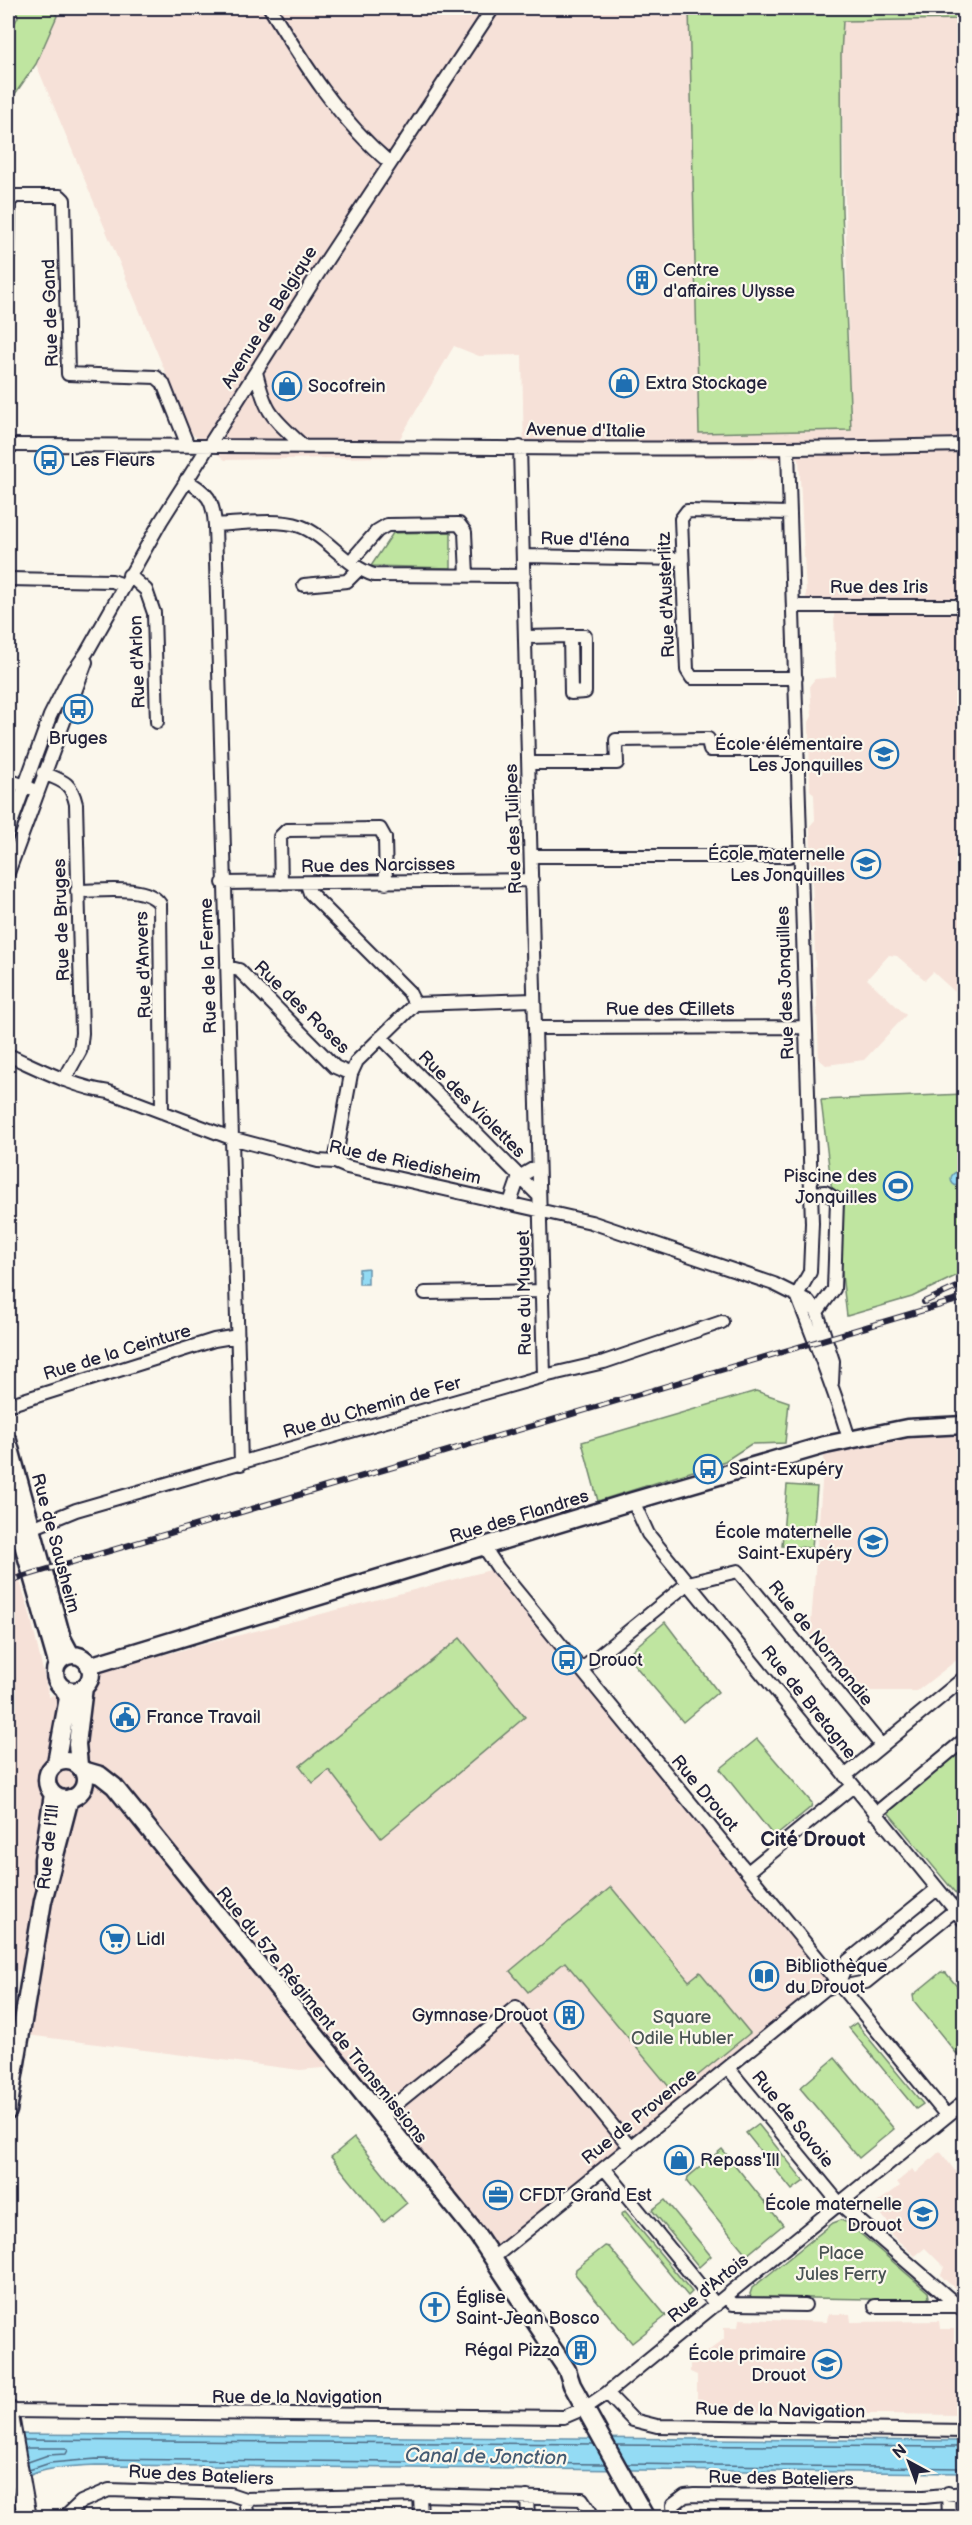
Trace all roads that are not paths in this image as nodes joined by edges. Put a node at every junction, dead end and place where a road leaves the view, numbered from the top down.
1 (270, 8) edge
2 (493, 8) edge
3 (390, 163) junction
4 (8, 255) edge
5 (256, 372) junction
6 (8, 445) edge
7 (302, 445) junction
8 (964, 445) edge
9 (188, 446) junction
10 (208, 447) junction
11 (520, 447) junction
12 (788, 450) junction
13 (186, 480) junction
14 (790, 513) junction
15 (215, 525) junction
16 (524, 556) junction
17 (681, 559) junction
18 (354, 566) junction
19 (467, 575) junction
20 (524, 576) junction
21 (8, 579) edge
22 (126, 580) junction
23 (304, 585) dead end
24 (794, 606) junction
25 (964, 606) edge
26 (570, 636) dead end
27 (527, 637) junction
28 (87, 652) junction
29 (796, 678) junction
30 (157, 722) dead end
31 (798, 750) junction
32 (529, 763) junction
33 (43, 773) junction
34 (8, 780) edge
35 (24, 786) junction
36 (37, 790) junction
37 (8, 832) edge
38 (789, 855) dead end
39 (532, 856) junction
40 (8, 873) edge
41 (532, 880) junction
42 (386, 882) junction
43 (223, 883) junction
44 (281, 883) junction
45 (307, 884) junction
46 (77, 891) junction
47 (227, 967) junction
48 (534, 1000) junction
49 (415, 1004) junction
50 (806, 1027) junction
51 (535, 1028) junction
52 (381, 1037) junction
53 (8, 1055) edge
54 (351, 1074) junction
55 (64, 1080) junction
56 (162, 1112) junction
57 (231, 1138) junction
58 (335, 1162) junction
59 (538, 1166) junction
60 (519, 1177) junction
61 (811, 1193) junction
62 (539, 1196) junction
63 (510, 1203) junction
64 (540, 1210) junction
65 (543, 1290) junction
66 (425, 1293) dead end
67 (797, 1295) junction
68 (817, 1312) junction
69 (722, 1322) dead end
70 (238, 1336) junction
71 (544, 1376) junction
72 (832, 1383) junction
73 (8, 1405) edge
74 (964, 1425) edge
75 (849, 1439) junction
76 (8, 1441) edge
77 (241, 1464) junction
78 (8, 1492) edge
79 (633, 1501) junction
80 (26, 1530) junction
81 (484, 1547) junction
82 (688, 1582) junction
83 (64, 1659) junction
84 (90, 1666) junction
85 (581, 1670) junction
86 (964, 1678) edge
87 (84, 1687) junction
88 (63, 1688) junction
89 (964, 1740) edge
90 (881, 1745) junction
91 (56, 1763) junction
92 (81, 1768) junction
93 (849, 1781) junction
94 (84, 1787) junction
95 (53, 1794) junction
96 (120, 1797) junction
97 (70, 1798) junction
98 (875, 1814) junction
99 (748, 1872) junction
100 (937, 1889) junction
101 (42, 1900) junction
102 (955, 1910) junction
103 (964, 1921) edge
104 (838, 1984) junction
105 (728, 2068) junction
106 (964, 2102) edge
107 (8, 2111) edge
108 (947, 2116) junction
109 (380, 2117) junction
110 (630, 2147) junction
111 (604, 2168) junction
112 (840, 2204) junction
113 (493, 2258) junction
114 (721, 2301) junction
115 (805, 2305) dead end
116 (875, 2306) dead end
117 (961, 2308) edge
118 (595, 2402) junction
119 (9, 2416) edge
120 (964, 2431) edge
121 (632, 2484) junction
122 (948, 2493) junction
123 (964, 2493) edge
124 (420, 2494) junction
125 (527, 2497) junction
126 (245, 2499) junction
127 (590, 2511) dead end
128 (674, 2511) edge
129 (27, 2517) edge
130 (64, 2517) edge
131 (248, 2517) edge
132 (421, 2517) edge
133 (528, 2517) edge
134 (646, 2517) edge
135 (655, 2517) edge
136 (949, 2517) edge

1 - 3 street
2 - 3 street, Avenue de Belgique
3 - 5 street, Avenue de Belgique
4 - 9 street, Rue de Gand
5 - 7 street
5 - 10 street, Avenue de Belgique
6 - 9 street, Avenue d'Italie
7 - 10 street, Avenue d'Italie
7 - 11 street, Avenue d'Italie
8 - 12 street, Avenue d'Italie
9 - 10 street, Avenue d'Italie
10 - 13 street, Avenue de Belgique
11 - 12 street, Avenue d'Italie
11 - 16 street, Rue des Tulipes
12 - 14 street, Rue des Jonquilles
13 - 15 street, Rue de la Ferme
13 - 22 street, Avenue de Belgique
14 - 17 street, Rue d'Austerlitz
14 - 24 street, Rue des Jonquilles
15 - 18 street
15 - 43 street, Rue de la Ferme
16 - 17 street, Rue d'Iéna
16 - 20 street, Rue des Tulipes
17 - 29 street, Rue d'Austerlitz
18 - 19 street
18 - 19 street
18 - 23 street
19 - 20 street
20 - 27 street, Rue des Tulipes
21 - 22 street
22 - 28 street, Avenue de Belgique
22 - 30 street, Rue d'Arlon
24 - 25 street, Rue des Iris
24 - 29 street, Rue des Jonquilles
26 - 27 street
27 - 32 street, Rue des Tulipes
28 - 33 street, Avenue de Belgique
28 - 35 street, Avenue de Belgique
29 - 31 street, Rue des Jonquilles
31 - 32 street
31 - 50 street, Rue des Jonquilles
32 - 39 street, Rue des Tulipes
33 - 36 street, Avenue de Belgique
33 - 46 street, Rue de Bruges
34 - 35 street
35 - 36 street
35 - 37 street, Avenue de Belgique
36 - 40 street, Avenue de Belgique
38 - 39 street
39 - 41 street, Rue des Tulipes
41 - 42 street, Rue des Narcisses
41 - 48 street, Rue des Tulipes
42 - 44 street
42 - 45 street, Rue des Narcisses
43 - 44 street, Rue des Narcisses
43 - 47 street, Rue de la Ferme
44 - 45 street, Rue des Narcisses
45 - 49 street
46 - 55 street, Rue de Bruges
46 - 56 street, Rue d'Anvers
47 - 54 street, Rue des Roses
47 - 57 street, Rue de la Ferme
48 - 49 street
48 - 51 street, Rue des Tulipes
49 - 52 street
50 - 51 street, Rue des Œillets
50 - 61 street, Rue des Jonquilles
51 - 59 street, Rue des Tulipes
52 - 54 street
52 - 60 street, Rue des Violettes
53 - 55 street, Rue de Riedisheim
54 - 58 street
55 - 56 street, Rue de Riedisheim
56 - 57 street, Rue de Riedisheim
57 - 58 street, Rue de Riedisheim
57 - 70 street, Rue de la Ferme
58 - 63 street, Rue de Riedisheim
59 - 60 street
59 - 62 street, Rue des Tulipes
60 - 62 street, Rue des Violettes
60 - 63 street
61 - 67 street, Rue des Jonquilles
61 - 68 street
62 - 64 street, Rue des Tulipes
63 - 64 street, Rue de Riedisheim
64 - 65 street, Rue du Muguet
64 - 67 street, Rue de Riedisheim
65 - 66 street
65 - 71 street, Rue du Muguet
67 - 68 street, Rue de Riedisheim
67 - 72 street
68 - 72 street
69 - 71 street, Rue du Chemin de Fer
70 - 73 street, Rue de la Ceinture
70 - 77 street, Rue de la Ferme
71 - 77 street, Rue du Chemin de Fer
72 - 75 street
74 - 75 main road, Rue des Flandres
75 - 79 main road, Rue des Flandres
76 - 80 main road, Rue de Sausheim
77 - 80 street, Rue du Chemin de Fer
78 - 80 main road, Rue de Sausheim
79 - 81 main road, Rue des Flandres
79 - 82 street, Rue de Bretagne
80 - 83 main road, Rue de Sausheim
81 - 84 main road, Rue des Flandres
81 - 85 street, Rue Drouot
82 - 85 street, Rue de Normandie
82 - 90 street, Rue de Normandie
82 - 93 street, Rue de Bretagne
83 - 84 main road
83 - 88 main road
84 - 87 main road
85 - 99 street, Rue Drouot
86 - 90 street
87 - 88 main road
87 - 92 main road
88 - 91 main road
89 - 98 street
90 - 93 street
91 - 92 main road
91 - 95 main road
92 - 94 main road
92 - 96 main road, Rue du 57e Régiment de Transmissions
93 - 98 street, Rue de Bretagne
93 - 99 street
94 - 96 main road
94 - 97 main road
95 - 97 main road
95 - 101 main road, Rue de l'Ill
96 - 109 main road, Rue du 57e Régiment de Transmissions
97 - 101 main road, Rue de l'Ill
98 - 100 street, Rue de Bretagne
99 - 104 street, Rue Drouot
100 - 102 street, Rue de Bretagne
100 - 104 street
101 - 107 main road, Rue de l'Ill
102 - 103 street, Rue de Bretagne
102 - 104 street, Rue de Provence
104 - 105 street, Rue de Provence
104 - 108 street, Rue Drouot
105 - 110 street, Rue de Provence
105 - 112 street, Rue de Savoie
106 - 108 street, Rue d'Artois
108 - 112 street, Rue d'Artois
109 - 110 street
109 - 113 main road, Rue du 57e Régiment de Transmissions
110 - 111 street, Rue de Provence
111 - 113 street, Rue de Provence
111 - 114 street
112 - 114 street, Rue d'Artois
112 - 117 street, Rue de Savoie
113 - 118 main road
114 - 115 street
114 - 118 street, Rue d'Artois
116 - 117 street
118 - 119 street, Rue de la Navigation
118 - 120 street, Rue de la Navigation
118 - 121 main road
119 - 129 main road
121 - 134 main road
121 - 135 main road
122 - 123 street, Rue des Bateliers
122 - 128 street, Rue des Bateliers
122 - 136 street
124 - 125 street, Rue des Bateliers
124 - 126 street, Rue des Bateliers
124 - 132 street
125 - 127 street, Rue des Bateliers
125 - 133 street
126 - 130 street, Rue des Bateliers
126 - 131 street

